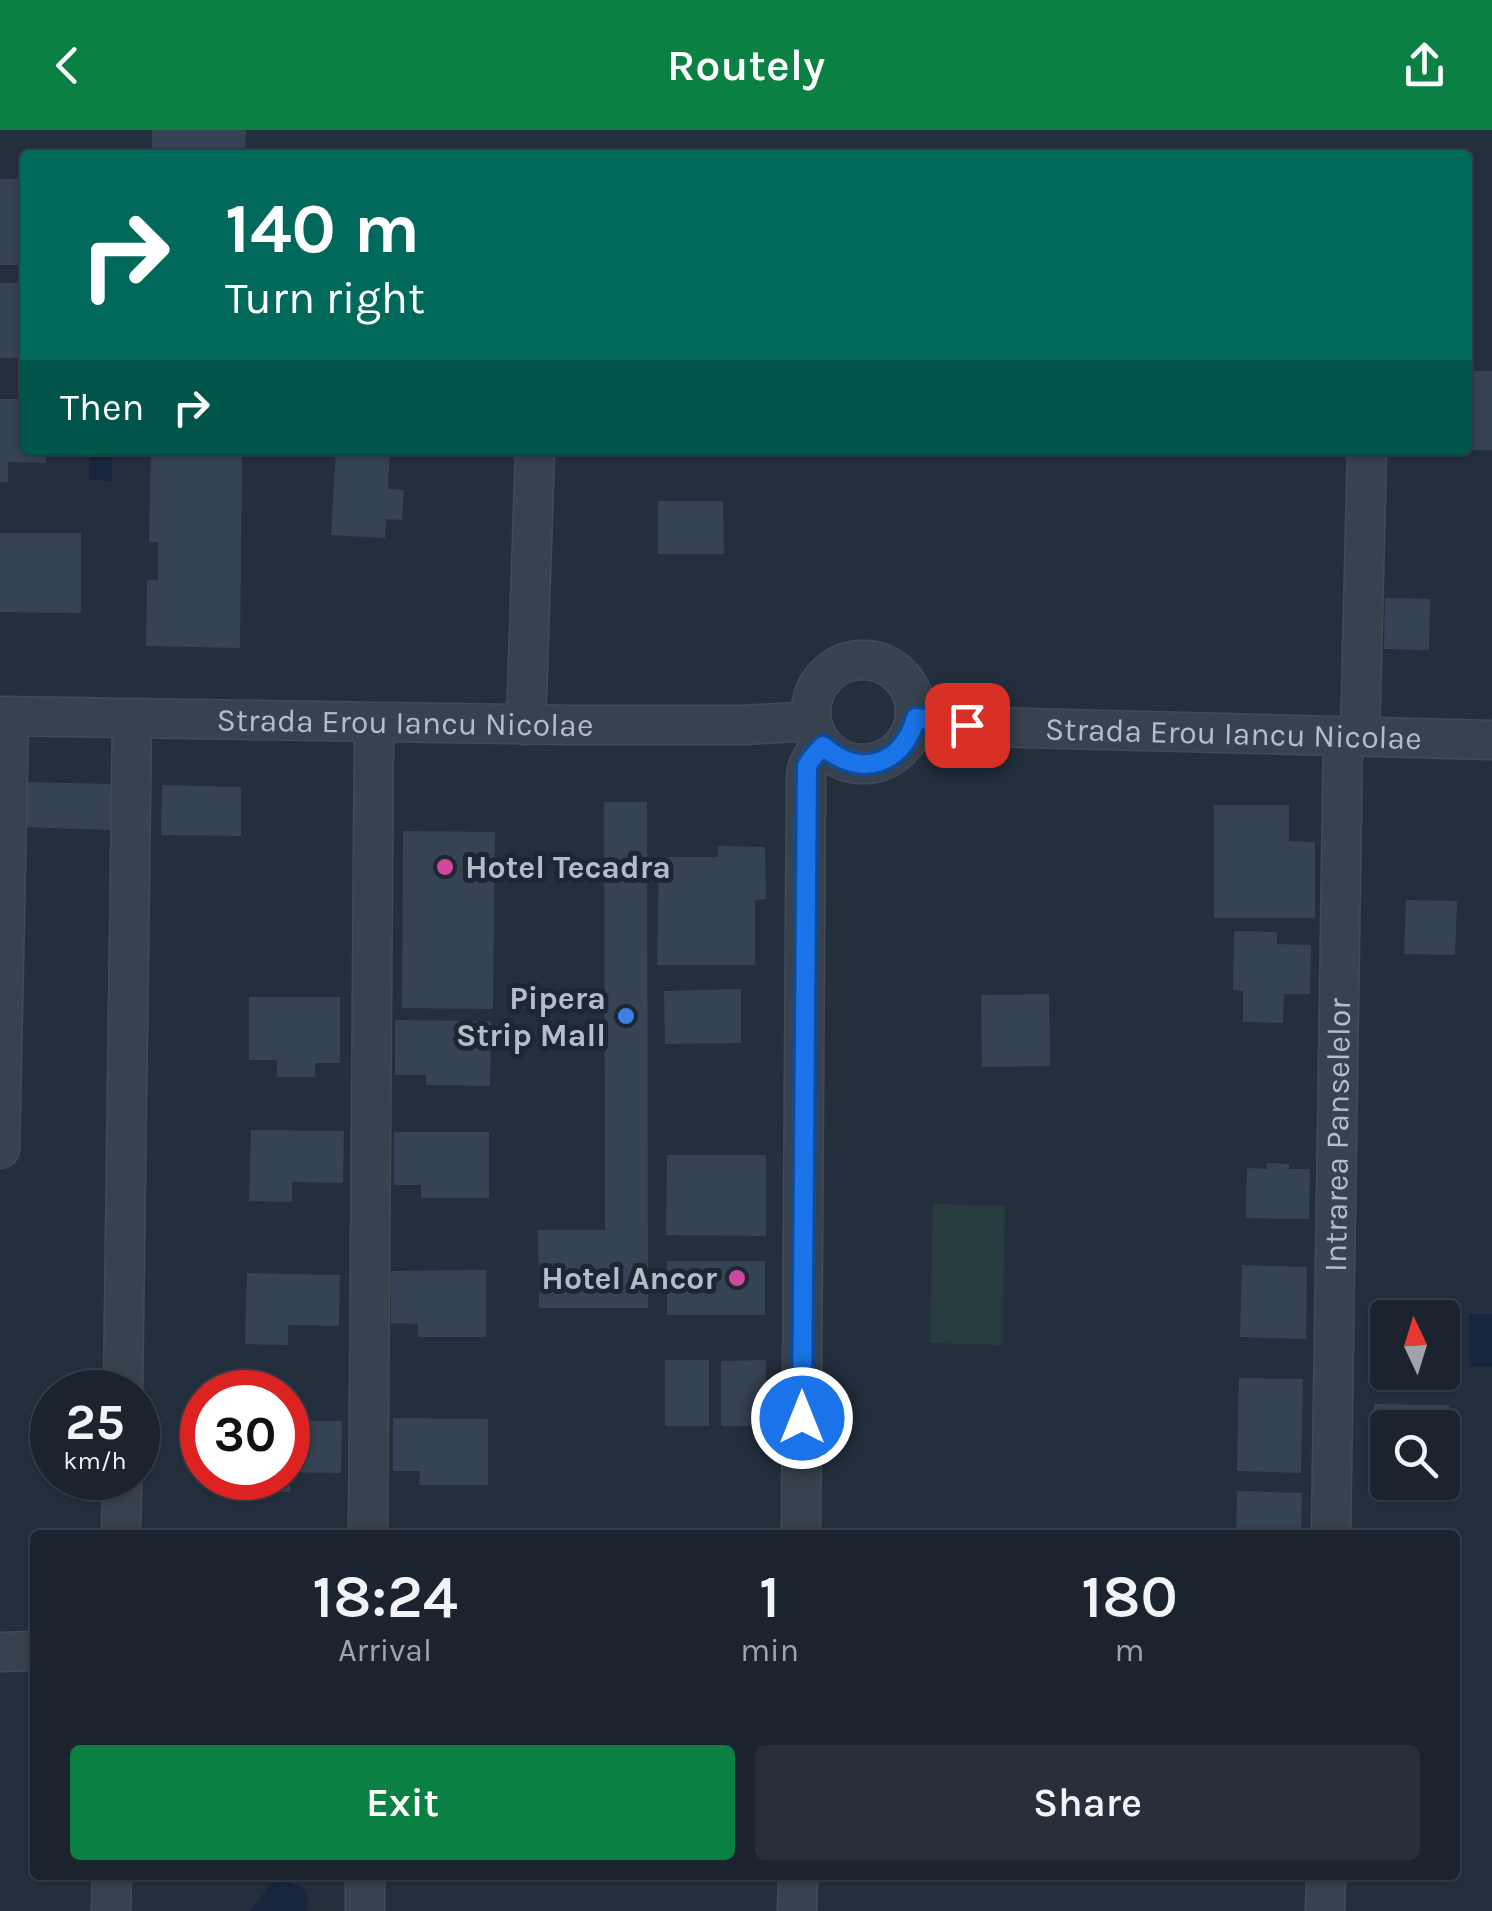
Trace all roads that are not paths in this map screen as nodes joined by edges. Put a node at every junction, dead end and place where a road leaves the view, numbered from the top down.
1 (536, 455) edge
2 (1366, 455) edge
3 (5, 716) edge
4 (132, 718) junction
5 (916, 718) junction
6 (374, 722) junction
7 (526, 724) junction
8 (817, 734) junction
9 (1352, 737) junction
10 (1492, 740) edge
11 (0, 1148) edge
12 (123, 1370) edge
13 (122, 1500) edge
14 (122, 1530) edge
15 (368, 1530) edge
16 (802, 1530) edge
17 (1331, 1530) edge
18 (30, 1651) edge
19 (0, 1652) edge
20 (112, 1880) edge
21 (366, 1880) edge
22 (798, 1880) edge
23 (1326, 1880) edge
24 (111, 1911) edge
25 (365, 1911) edge
26 (797, 1911) edge
27 (1326, 1911) edge

1 - 7 street
2 - 9 street, Intrarea Panselelor
3 - 4 street, Strada Erou Iancu Nicolae
3 - 11 street
4 - 6 street, Strada Erou Iancu Nicolae
4 - 12 street
5 - 8 street
5 - 8 street
5 - 9 street, Strada Erou Iancu Nicolae
6 - 7 street, Strada Erou Iancu Nicolae
6 - 15 street
7 - 8 street, Strada Erou Iancu Nicolae
8 - 16 street
9 - 10 street, Strada Erou Iancu Nicolae
9 - 17 street, Intrarea Panselelor
13 - 14 street
18 - 19 street
20 - 24 street
21 - 25 street
22 - 26 street
23 - 27 street

